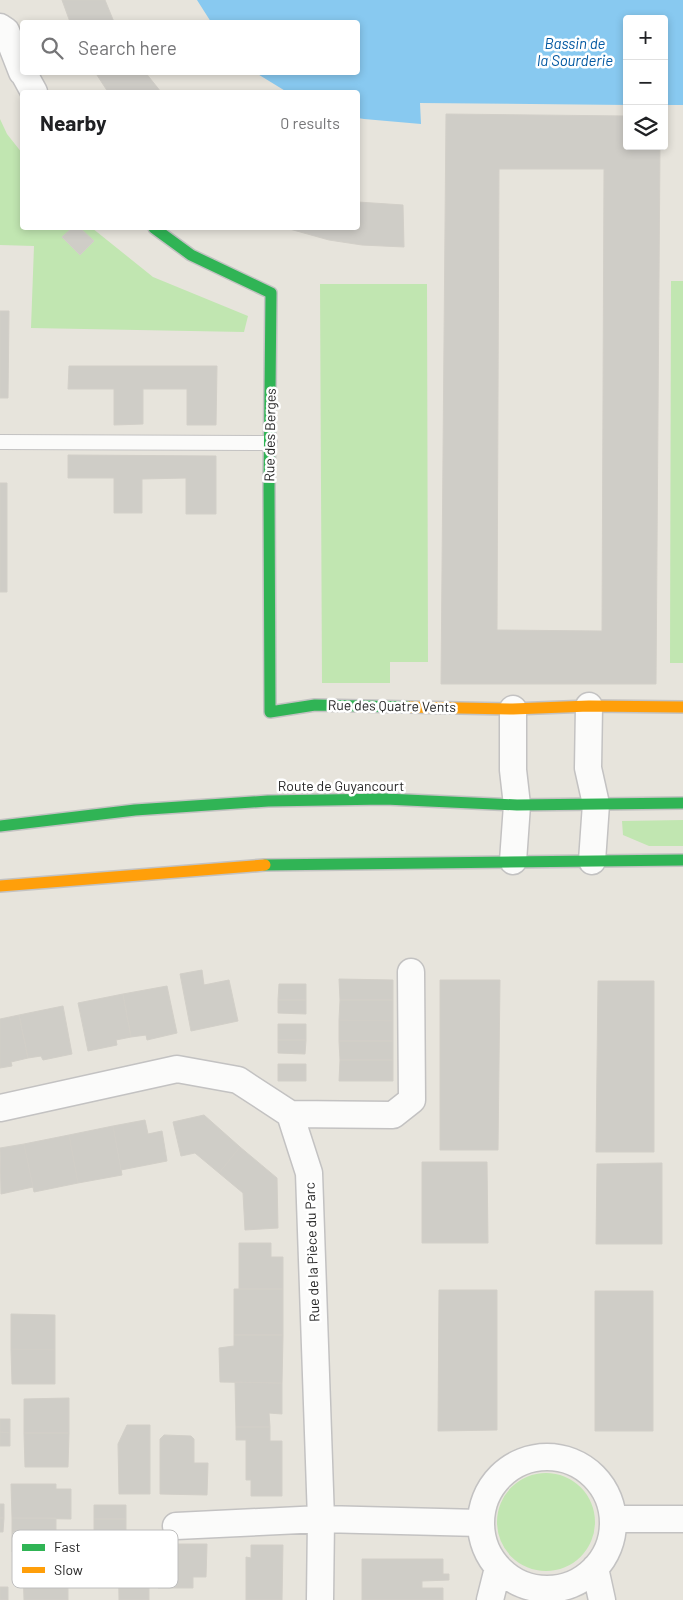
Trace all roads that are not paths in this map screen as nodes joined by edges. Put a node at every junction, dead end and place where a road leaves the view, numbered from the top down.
1 (0, 27) edge
2 (20, 65) edge
3 (25, 75) edge
4 (33, 90) edge
5 (157, 230) edge
6 (0, 442) edge
7 (270, 443) junction
8 (589, 706) junction
9 (683, 707) edge
10 (514, 709) junction
11 (270, 712) joint
12 (683, 803) edge
13 (596, 804) junction
14 (517, 805) junction
15 (0, 826) edge
16 (683, 860) edge
17 (513, 861) junction
18 (592, 861) junction
19 (0, 886) edge
20 (411, 972) dead end
21 (0, 1108) edge
22 (290, 1114) junction
23 (321, 1519) junction
24 (613, 1519) junction
25 (683, 1519) edge
26 (480, 1524) junction
27 (176, 1526) dead end
28 (498, 1568) junction
29 (595, 1568) junction
30 (320, 1600) edge
31 (490, 1600) edge
32 (602, 1600) edge

1 - 2 street
3 - 4 street
5 - 7 main road, Rue des Berges
6 - 7 lane
7 - 11 main road, Rue des Berges
8 - 9 main road, Rue des Quatre Vents
8 - 10 main road, Rue des Quatre Vents
8 - 13 street
10 - 11 main road, Rue des Quatre Vents
10 - 14 street
12 - 13 main road, Route de Guyancourt
13 - 14 main road, Route de Guyancourt
13 - 18 street
14 - 15 main road, Route de Guyancourt
14 - 17 street
16 - 18 main road
17 - 18 main road
17 - 19 main road
20 - 22 street
21 - 22 street
22 - 23 street, Rue de la Pièce du Parc
23 - 26 street
23 - 27 street
23 - 30 street, Rue de la Pièce du Parc
24 - 25 street
24 - 26 street
24 - 29 street
26 - 28 street
28 - 29 street
28 - 31 street
29 - 32 street

